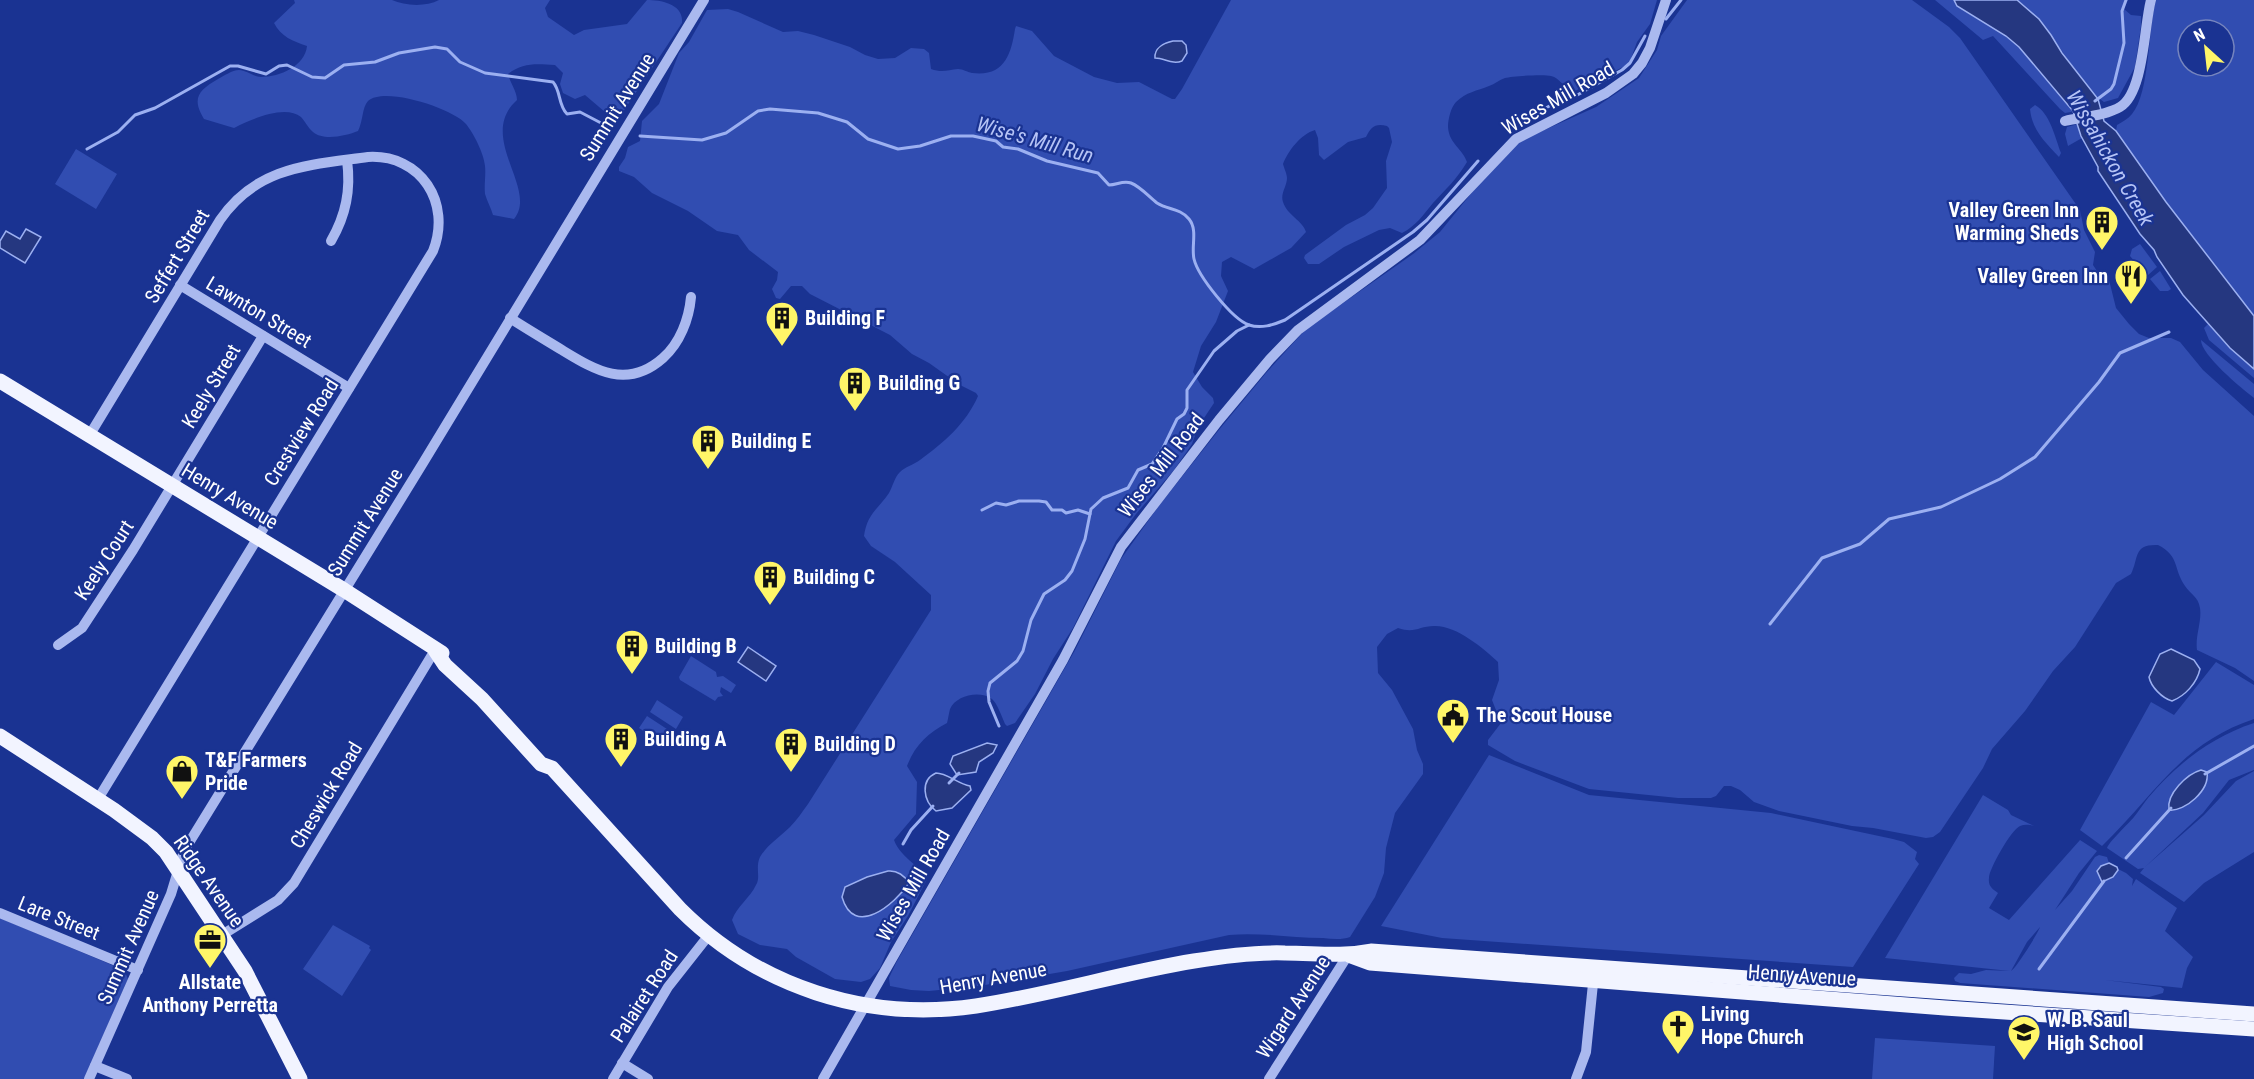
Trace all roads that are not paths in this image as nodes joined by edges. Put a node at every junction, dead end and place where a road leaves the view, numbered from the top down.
1 (703, 0) edge
2 (1666, 0) edge
3 (2151, 0) edge
4 (2065, 121) dead end
5 (346, 160) junction
6 (331, 241) dead end
7 (180, 285) junction
8 (691, 297) dead end
9 (510, 318) junction
10 (263, 336) junction
11 (0, 381) edge
12 (349, 388) junction
13 (89, 436) junction
14 (171, 485) junction
15 (258, 537) junction
16 (344, 590) junction
17 (58, 645) dead end
18 (435, 650) junction
19 (0, 736) edge
20 (98, 799) junction
21 (179, 869) junction
22 (0, 913) edge
23 (222, 935) junction
24 (709, 935) junction
25 (1348, 955) junction
26 (138, 970) junction
27 (1594, 974) junction
28 (865, 1006) junction
29 (2254, 1014) edge
30 (2254, 1029) edge
31 (622, 1063) junction
32 (95, 1066) junction
33 (296, 1078) edge
34 (89, 1079) edge
35 (127, 1079) edge
36 (613, 1079) edge
37 (648, 1079) edge
38 (823, 1079) edge
39 (1269, 1079) edge
40 (1576, 1079) edge

1 - 9 street, Summit Avenue
2 - 28 street, Wises Mill Road
3 - 4 street
5 - 6 street
5 - 7 street, Seffert Street
5 - 12 street, Crestview Road
7 - 10 street, Lawnton Street
7 - 13 street, Seffert Street
8 - 9 street
9 - 16 street, Summit Avenue
10 - 12 street, Lawnton Street
10 - 14 street, Keely Street
11 - 13 main road, Henry Avenue
12 - 15 street, Crestview Road
13 - 14 main road, Henry Avenue
14 - 15 main road, Henry Avenue
14 - 17 street, Keely Court
15 - 16 main road, Henry Avenue
15 - 20 street, Crestview Road
16 - 18 main road, Henry Avenue
16 - 21 street, Summit Avenue
18 - 23 street, Cheswick Road
18 - 24 main road, Henry Avenue
19 - 20 main road, Ridge Avenue
20 - 21 main road, Ridge Avenue
21 - 23 main road, Ridge Avenue
21 - 26 street, Summit Avenue
22 - 26 street, Lare Street
23 - 33 main road, Ridge Avenue
24 - 28 main road, Henry Avenue
24 - 31 street, Palairet Road
25 - 27 main road, Henry Avenue
25 - 28 main road, Henry Avenue
25 - 39 street, Wigard Avenue
26 - 32 street, Summit Avenue
27 - 29 main road, Henry Avenue
27 - 30 main road, Henry Avenue
27 - 40 street
28 - 38 street, Wises Mill Road
31 - 36 street, Palairet Road
31 - 37 street
32 - 34 street, Summit Avenue
32 - 35 street

